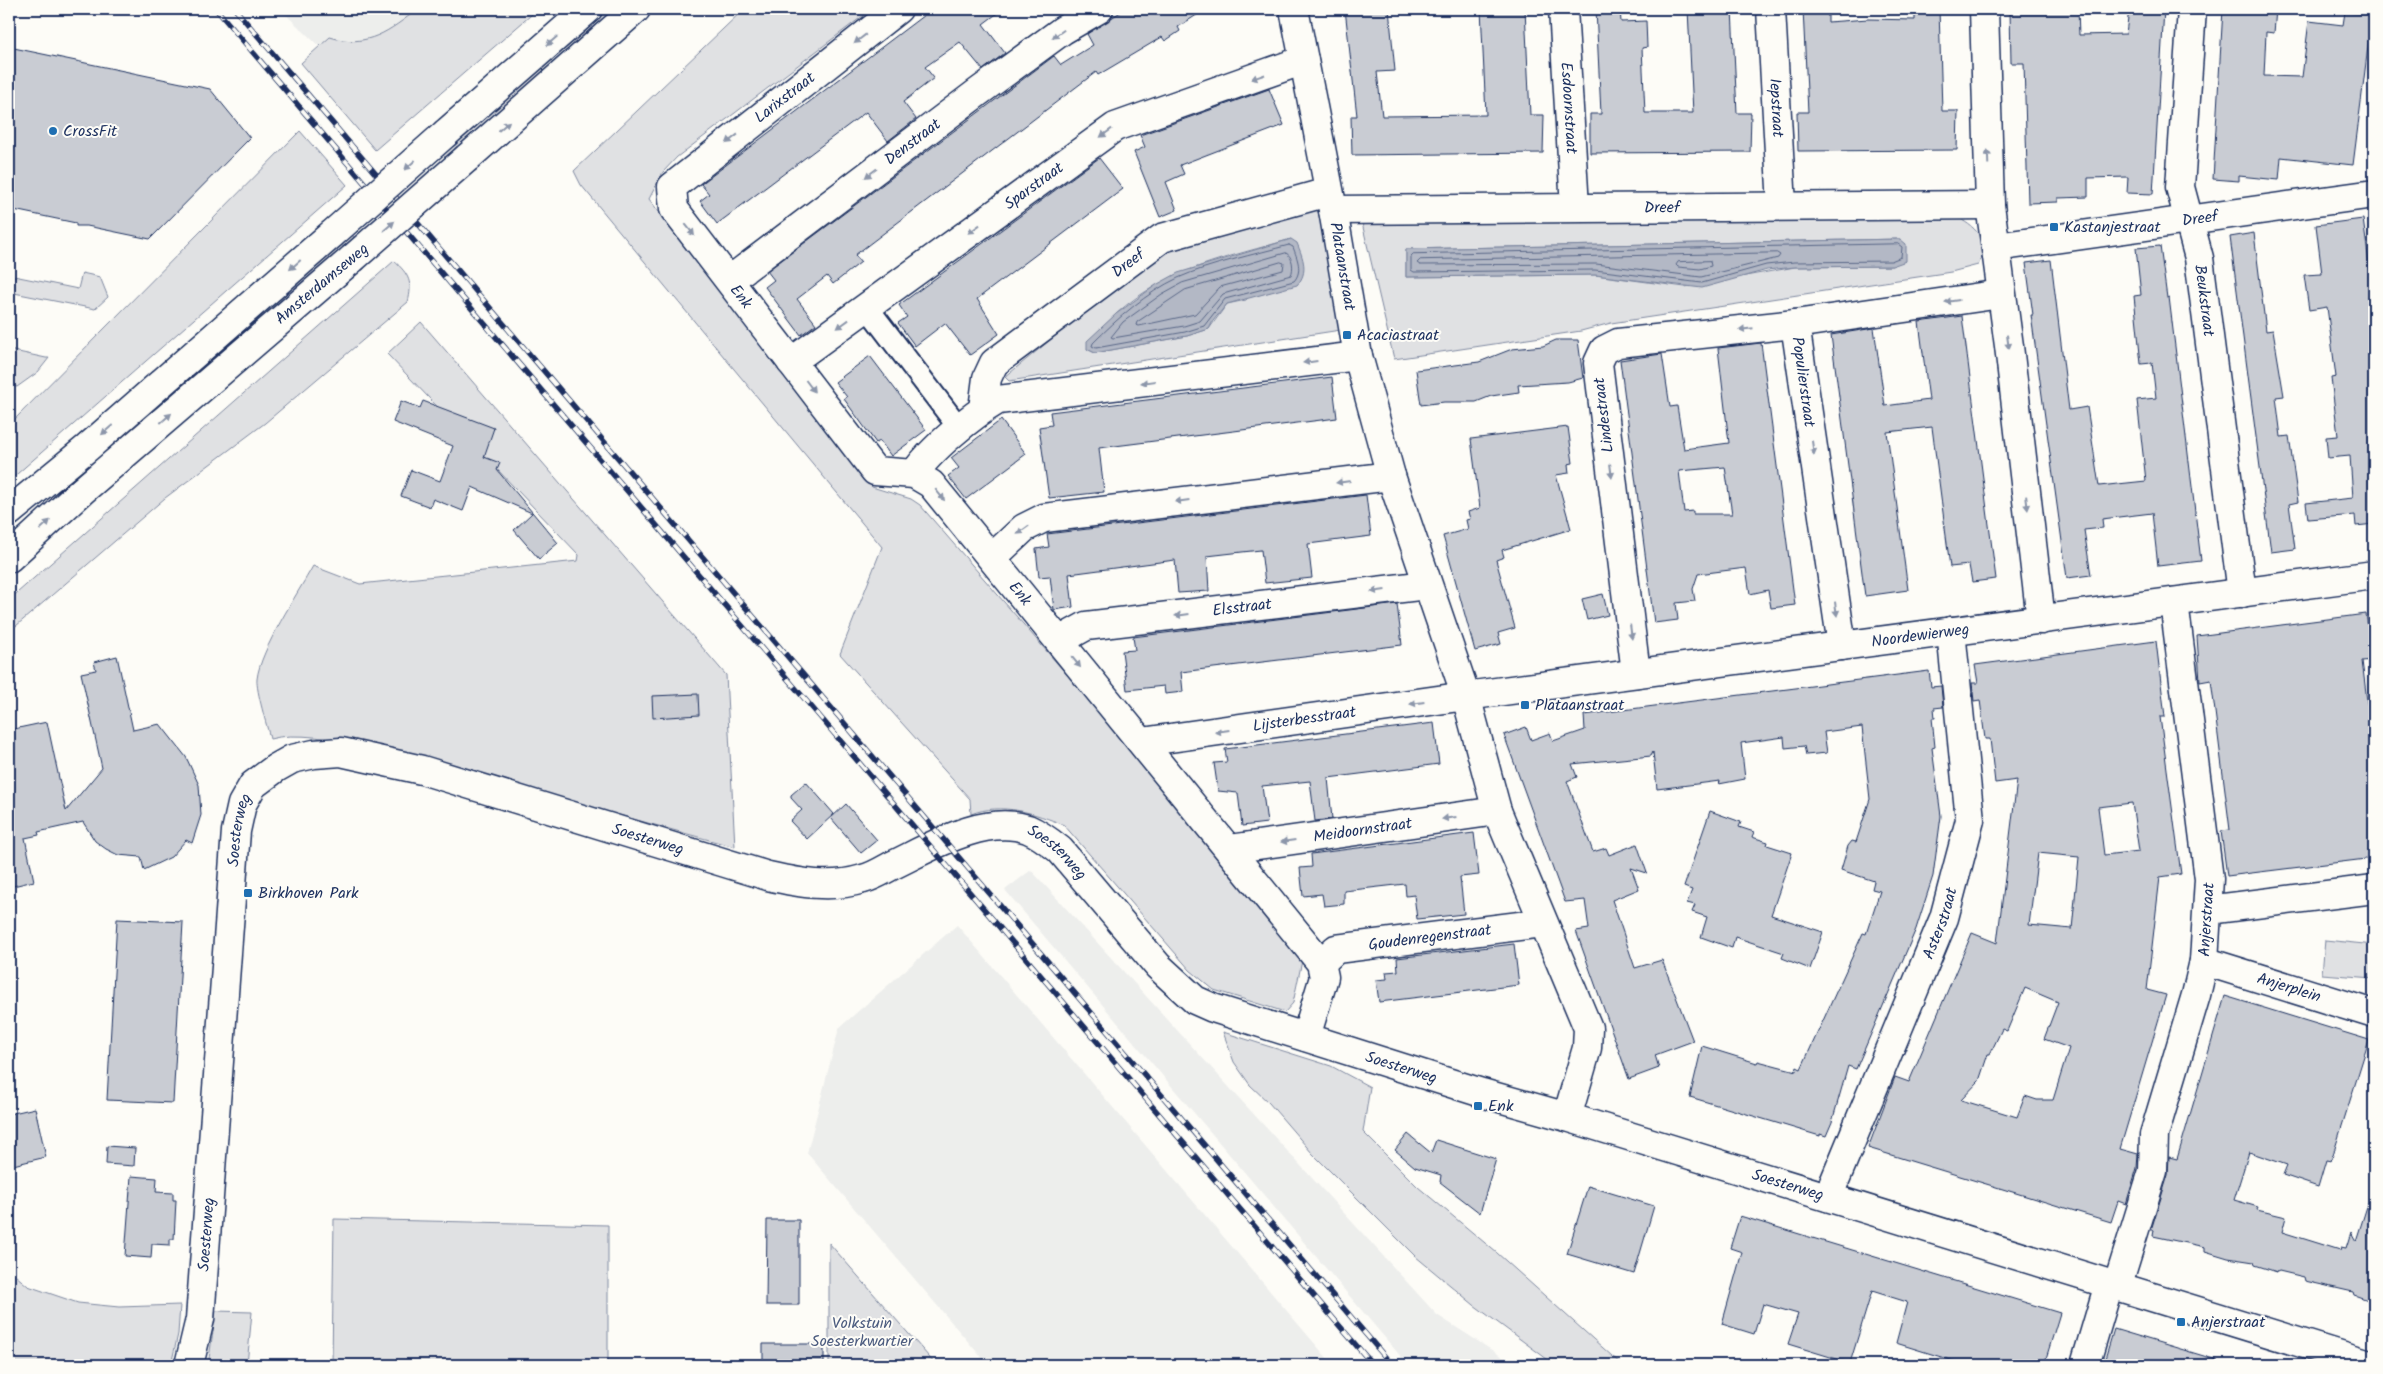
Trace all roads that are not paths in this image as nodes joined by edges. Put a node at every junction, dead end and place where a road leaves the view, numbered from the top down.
1 (588, 9) edge
2 (636, 9) edge
3 (898, 9) edge
4 (1099, 9) edge
5 (1294, 9) edge
6 (1563, 9) edge
7 (1771, 9) edge
8 (1984, 9) edge
9 (2192, 9) edge
10 (1304, 60) junction
11 (672, 186) joint
12 (2374, 194) edge
13 (1330, 201) junction
14 (1990, 205) junction
15 (1782, 206) junction
16 (1575, 207) junction
17 (2190, 221) junction
18 (1996, 247) junction
19 (730, 280) junction
20 (2001, 294) junction
21 (867, 307) junction
22 (1795, 324) junction
23 (1358, 356) junction
24 (791, 362) junction
25 (983, 408) junction
26 (960, 429) junction
27 (914, 474) junction
28 (1391, 476) junction
29 (9, 512) edge
30 (9, 558) edge
31 (992, 558) junction
32 (2374, 575) edge
33 (1427, 585) junction
34 (2242, 593) junction
35 (2174, 602) junction
36 (2041, 620) junction
37 (1951, 631) junction
38 (1060, 641) junction
39 (1842, 646) junction
40 (1636, 673) junction
41 (1466, 696) junction
42 (1142, 742) junction
43 (1497, 811) junction
44 (1230, 849) junction
45 (2374, 889) edge
46 (2208, 910) junction
47 (1543, 923) junction
48 (2204, 961) junction
49 (1320, 963) junction
50 (2374, 1014) edge
51 (1306, 1037) junction
52 (1567, 1116) junction
53 (1828, 1197) junction
54 (2113, 1285) junction
55 (189, 1365) edge
56 (2085, 1365) edge
57 (2374, 1365) edge

1 -> 29 street, Amsterdamseweg, bridge
30 -> 2 street, Amsterdamseweg, bridge
3 -> 11 street, Larixstraat
4 -> 19 street, Denstraat
5 - 10 street, Plataanstraat
6 - 16 street, Esdoornstraat
7 - 15 street, Iepstraat
14 -> 8 street
9 - 17 street, Beukstraat
10 - 13 street, Plataanstraat
10 -> 21 street, Sparstraat
11 -> 19 street, Enk
12 - 17 street, Dreef
13 - 16 street, Dreef
13 - 23 street, Plataanstraat
13 - 25 street, Dreef
14 - 15 street, Dreef
14 - 18 street
15 - 16 street, Dreef
17 - 18 street, Dreef
17 - 34 street, Beukstraat
18 - 20 street
19 - 24 street, Enk
20 -> 22 street, Populierstraat
20 -> 36 street
21 -> 24 street, Sparstraat
21 - 26 street
22 -> 39 street, Populierstraat
22 -> 40 street, Lindestraat
23 -> 25 street
23 - 28 street, Plataanstraat
24 -> 27 street, Enk
25 - 26 street
26 - 27 street
27 -> 31 street, Enk
28 -> 31 street
28 - 33 street, Plataanstraat
31 - 38 street, Enk
32 - 34 street, Noordewierweg
33 -> 38 street, Elsstraat
33 - 41 street, Plataanstraat
34 - 35 street, Noordewierweg
35 - 36 street, Noordewierweg
35 - 46 street, Anjerstraat
36 - 37 street, Noordewierweg
37 - 39 street, Noordewierweg
37 - 53 street, Asterstraat
38 -> 42 street, Enk
39 - 40 street, Noordewierweg
40 - 41 street, Noordewierweg
41 -> 42 street, Lijsterbesstraat
41 - 43 street, Plataanstraat
42 - 44 street, Enk
43 -> 44 street, Meidoornstraat
43 - 47 street, Plataanstraat
44 - 49 street, Enk
45 - 46 street
46 - 48 street, Anjerstraat
47 - 49 street, Goudenregenstraat
47 - 52 street, Plataanstraat
48 - 50 street, Anjerplein
48 - 54 street, Anjerstraat
49 - 51 street
51 - 52 street, Soesterweg
51 - 55 street, Soesterweg
52 - 53 street, Soesterweg
53 - 54 street, Soesterweg
54 - 56 street, Anjerstraat
54 - 57 street, Soesterweg

